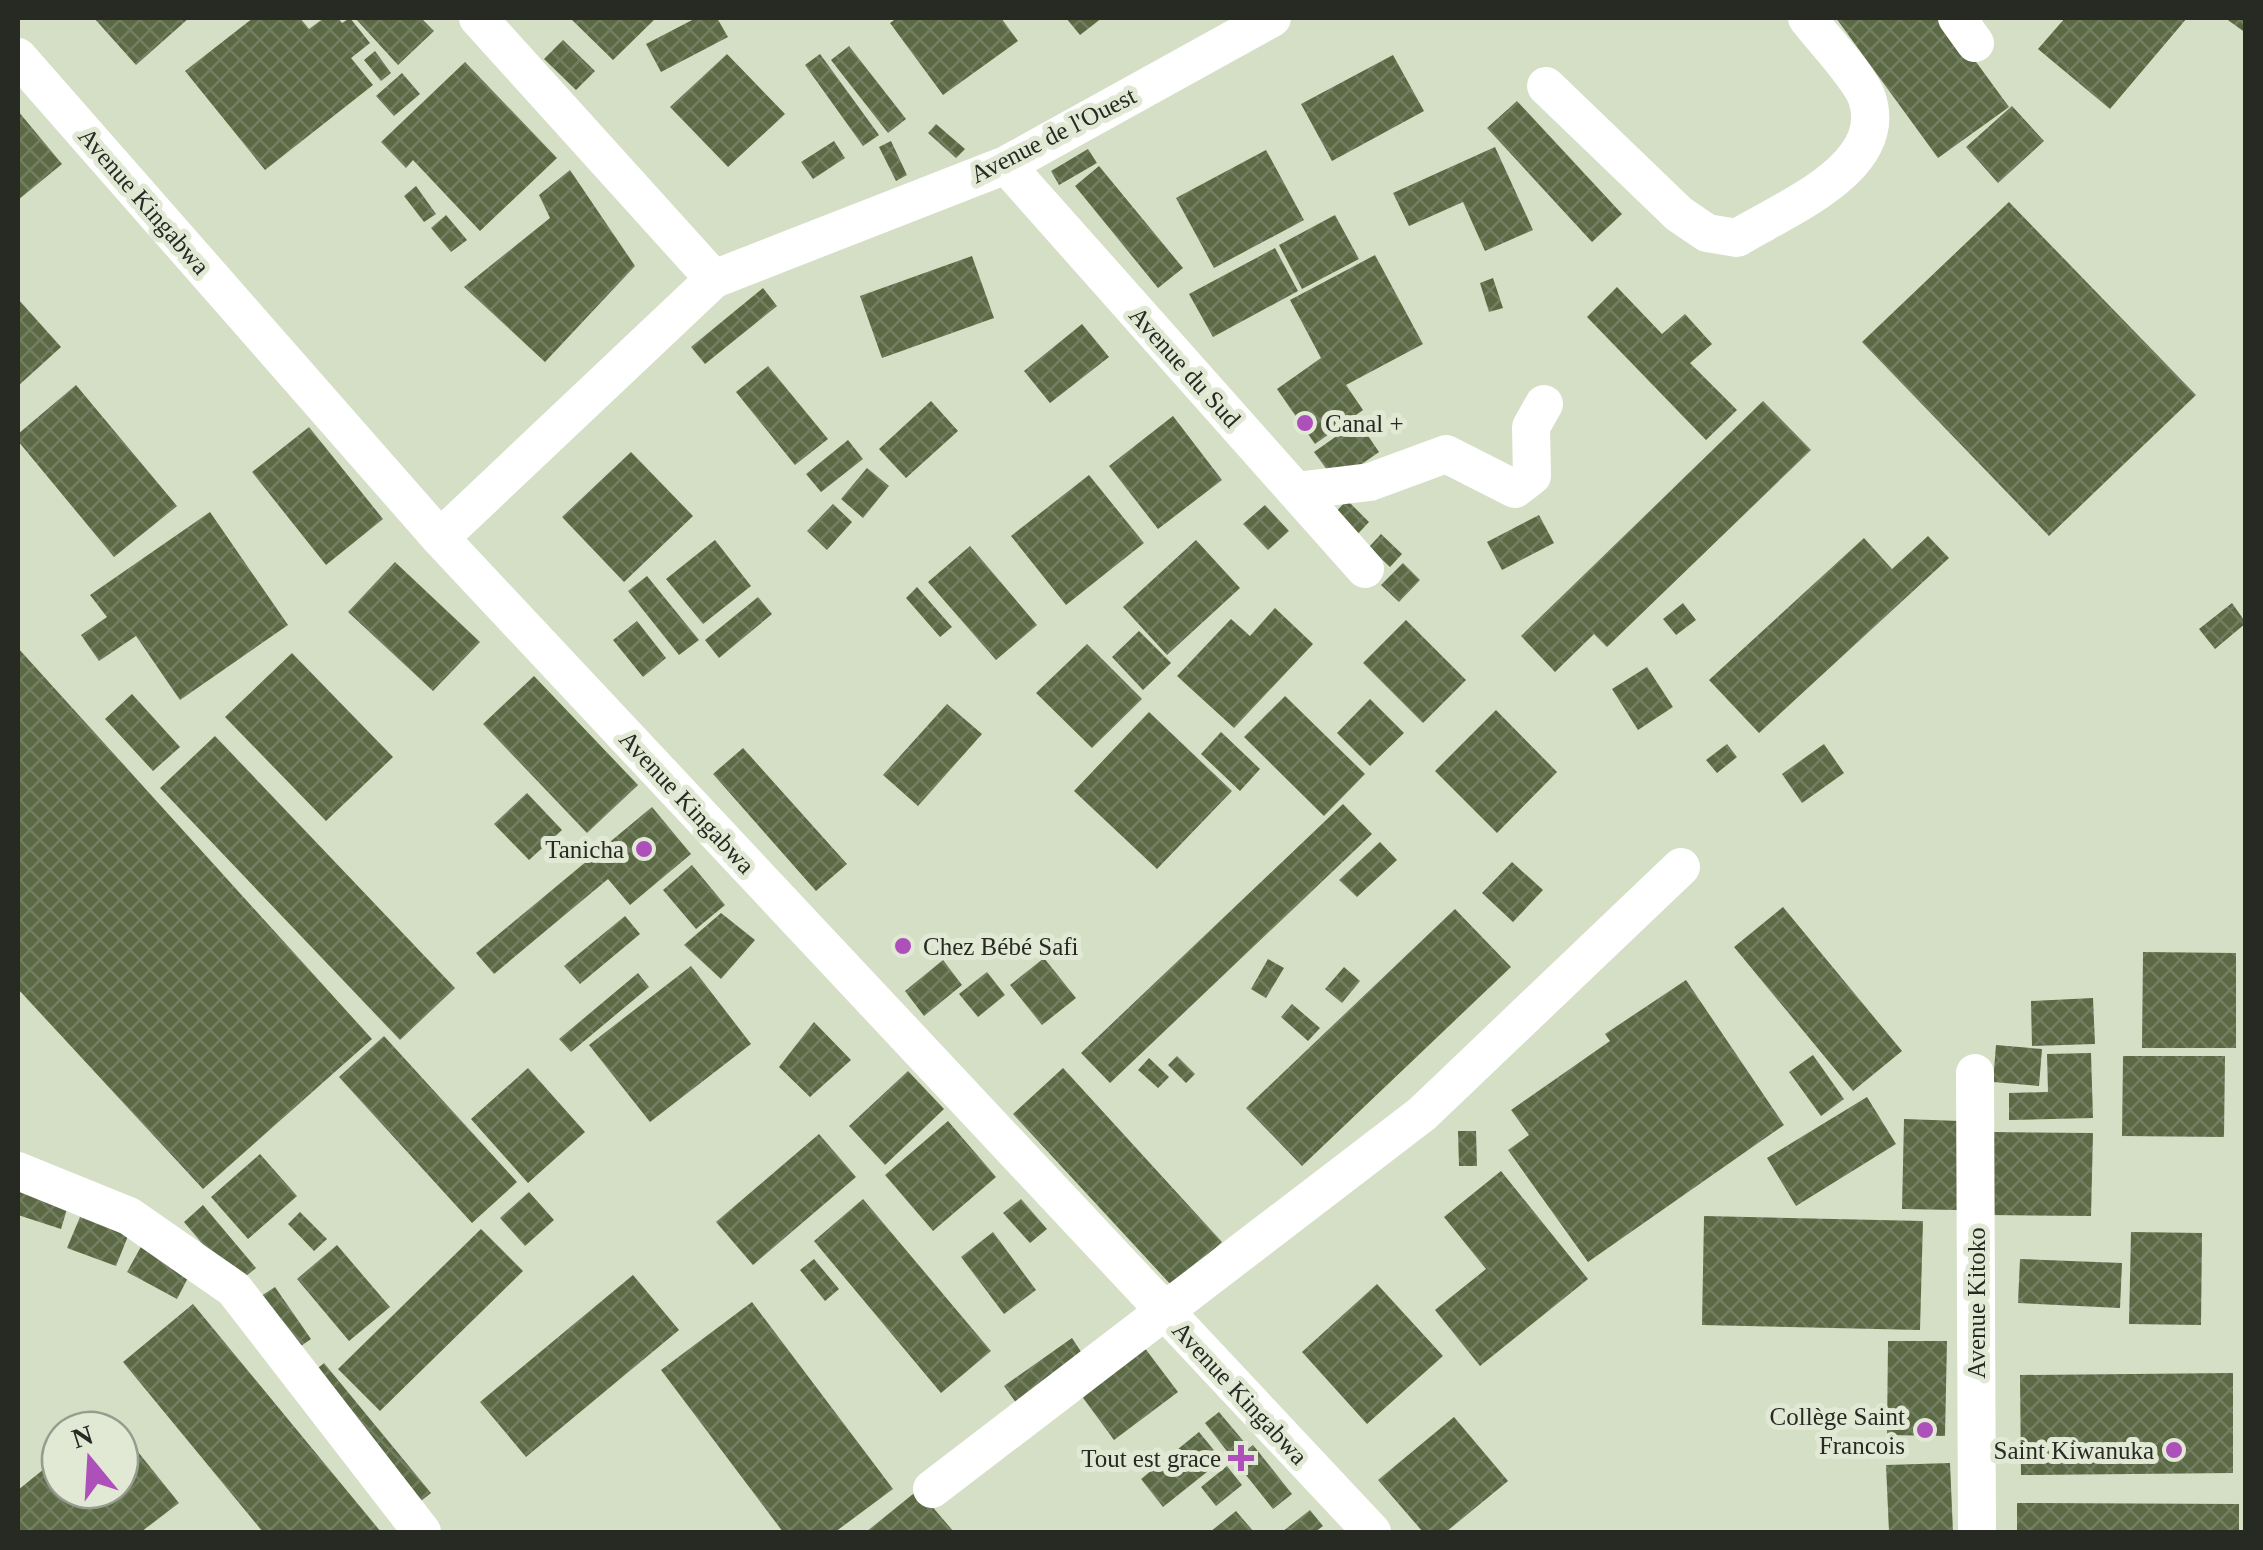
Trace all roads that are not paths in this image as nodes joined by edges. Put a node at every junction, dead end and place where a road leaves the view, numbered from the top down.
1 (478, 18) edge
2 (1272, 18) edge
3 (1807, 18) edge
4 (18, 58) edge
5 (1546, 86) dead end
6 (1006, 165) junction
7 (714, 279) junction
8 (1544, 404) dead end
9 (1296, 491) junction
10 (440, 538) junction
11 (1365, 569) dead end
12 (1682, 868) dead end
13 (1975, 1073) dead end
14 (18, 1171) edge
15 (1164, 1313) junction
16 (932, 1489) dead end
17 (422, 1532) edge
18 (1372, 1532) edge
19 (1977, 1532) edge

1 - 7 street
2 - 6 street, Avenue de l'Ouest
3 - 5 street
4 - 10 street, Avenue Kingabwa
6 - 7 street, Avenue de l'Ouest
6 - 9 street, Avenue du Sud
7 - 10 street, Avenue de l'Ouest
8 - 9 street
9 - 11 street, Avenue du Sud
10 - 15 street, Avenue Kingabwa
12 - 15 street
13 - 19 street, Avenue Kitoko
14 - 17 street
15 - 16 street
15 - 18 street, Avenue Kingabwa

